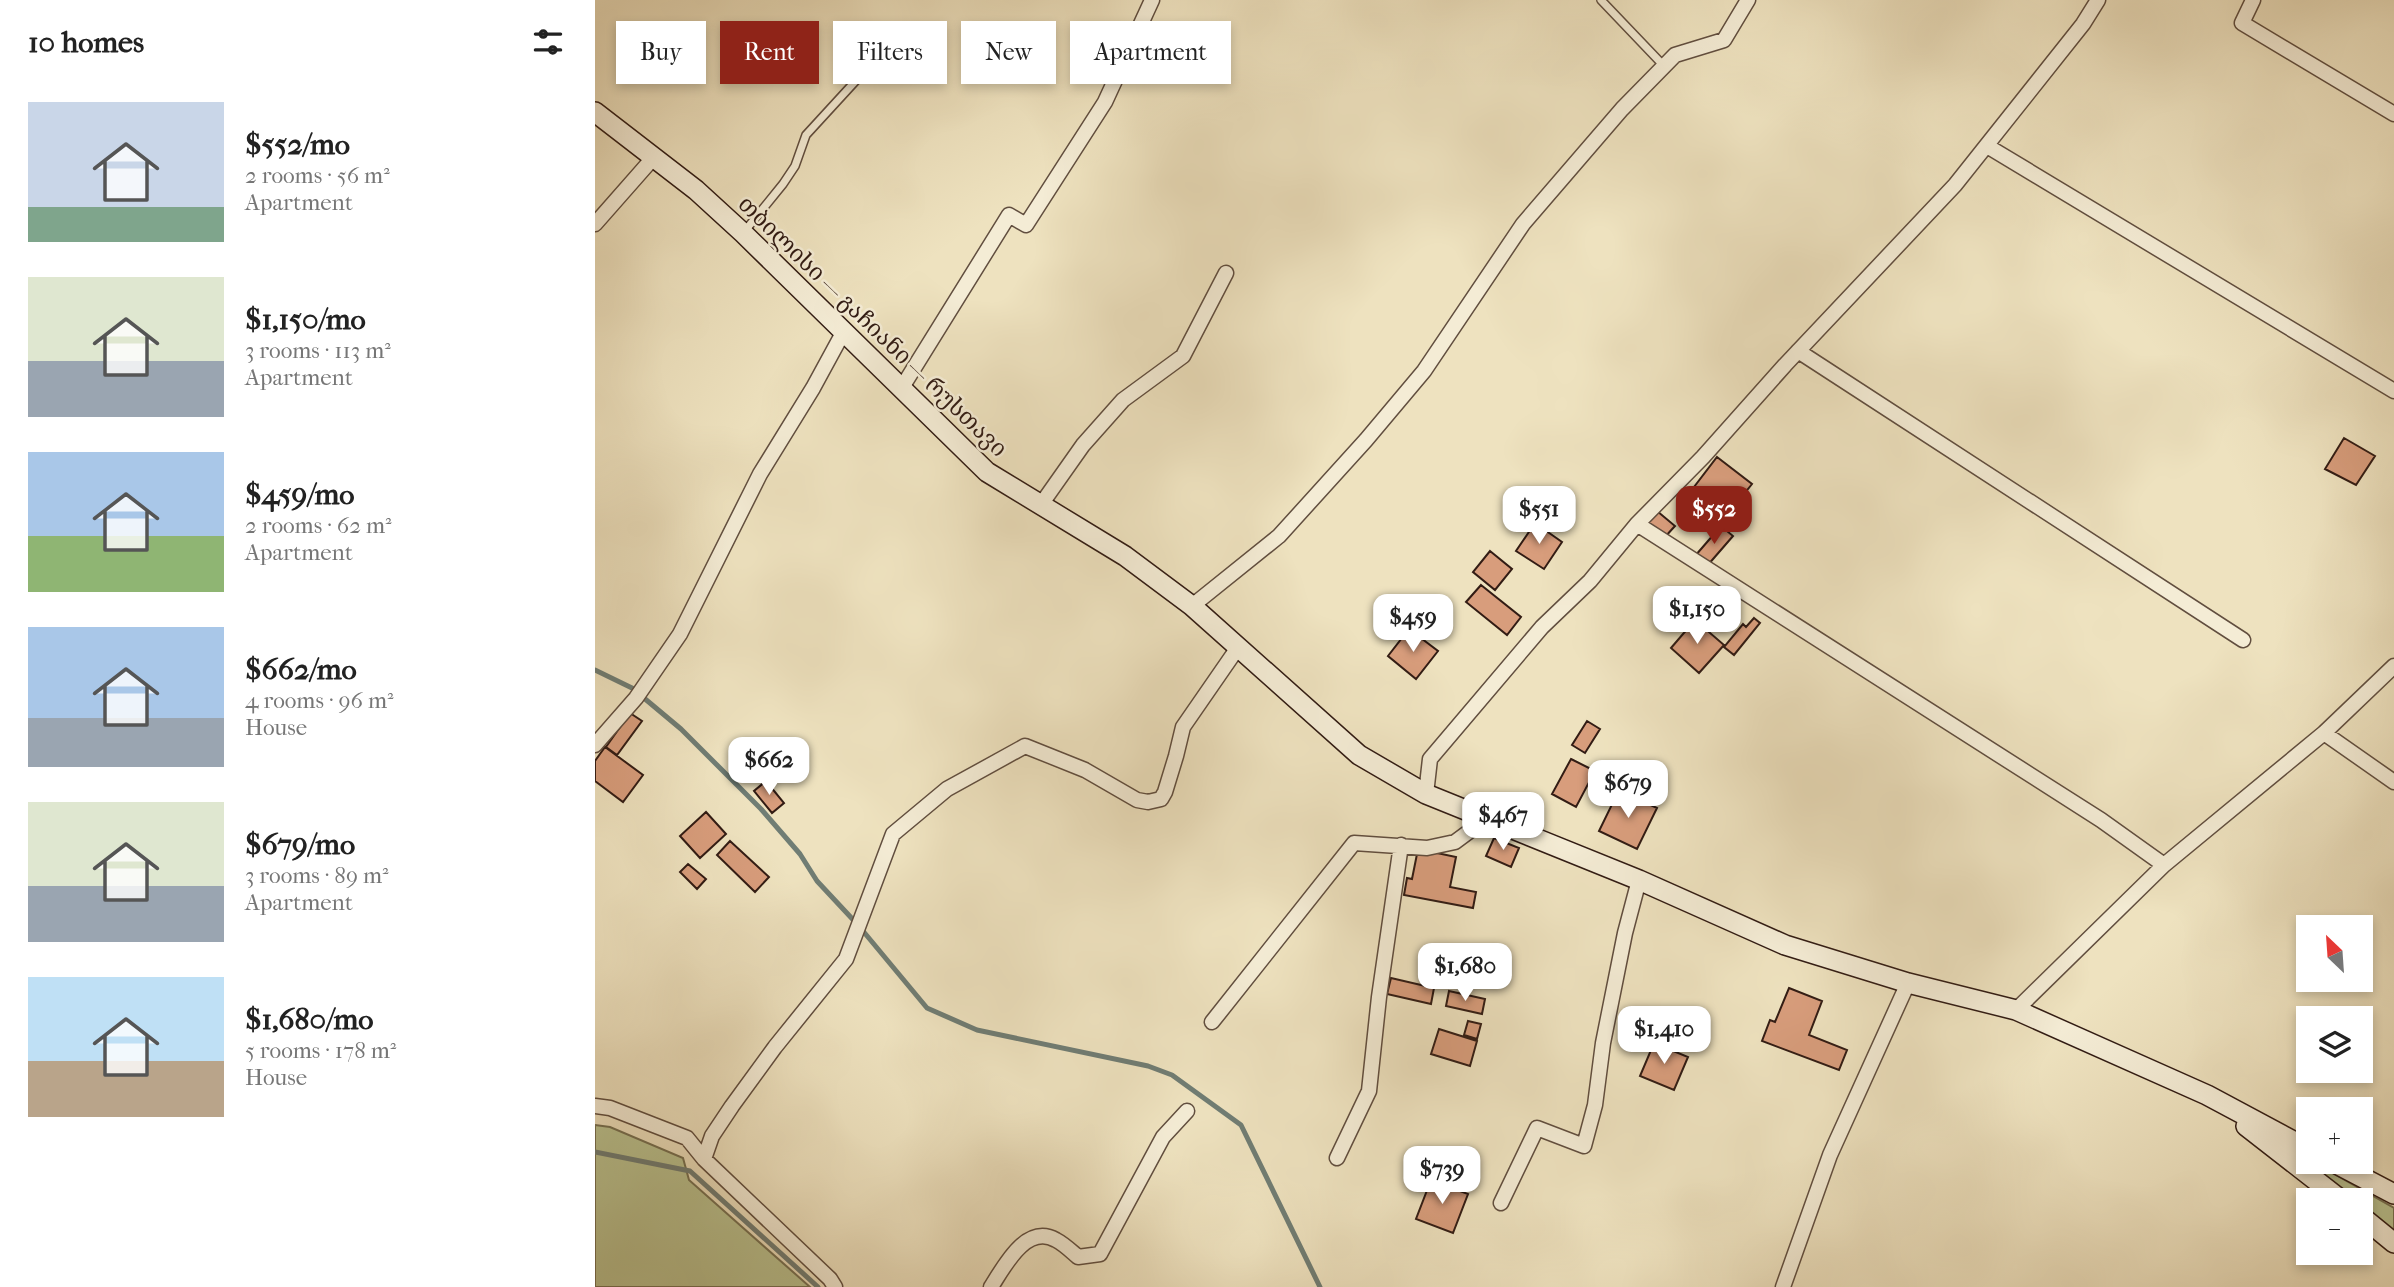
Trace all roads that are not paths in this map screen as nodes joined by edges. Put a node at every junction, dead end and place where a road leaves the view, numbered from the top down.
1 (1601, 0) edge
2 (1748, 0) edge
3 (2098, 0) edge
4 (2253, 0) edge
5 (1148, 1) edge
6 (1664, 66) junction
7 (853, 84) edge
8 (595, 111) edge
9 (2394, 114) edge
10 (1987, 146) junction
11 (654, 157) junction
12 (595, 224) edge
13 (743, 233) junction
14 (1226, 273) dead end
15 (843, 331) junction
16 (1798, 351) junction
17 (901, 389) junction
18 (2394, 391) edge
19 (1040, 506) junction
20 (1637, 524) junction
21 (1192, 606) junction
22 (2243, 640) dead end
23 (1239, 646) junction
24 (2394, 666) edge
25 (2324, 733) junction
26 (595, 745) edge
27 (2394, 782) edge
28 (1426, 794) junction
29 (1486, 819) junction
30 (1401, 845) junction
31 (2164, 864) junction
32 (1639, 880) junction
33 (1908, 983) junction
34 (2016, 1010) junction
35 (1212, 1022) dead end
36 (2207, 1095) junction
37 (595, 1106) edge
38 (1187, 1111) dead end
39 (2296, 1143) edge
40 (1337, 1158) dead end
41 (704, 1159) junction
42 (2356, 1174) edge
43 (2325, 1188) edge
44 (2394, 1194) edge
45 (1501, 1203) dead end
46 (2373, 1225) edge
47 (2394, 1242) edge
48 (835, 1287) edge
49 (991, 1287) edge
50 (1783, 1287) edge

1 - 6 lane
2 - 6 street
3 - 10 street
4 - 9 street
5 - 17 street
6 - 21 street
7 - 13 lane
8 - 11 main road, თბილისი — გაჩიანი — რუსთავი
10 - 16 street
10 - 18 street
11 - 12 street
11 - 13 main road, თბილისი — გაჩიანი — რუსთავი
13 - 15 main road, თბილისი — გაჩიანი — რუსთავი
14 - 19 street
15 - 17 main road, თბილისი — გაჩიანი — რუსთავი
15 - 26 street
16 - 20 street
16 - 22 street
17 - 19 main road, თბილისი — გაჩიანი — რუსთავი
19 - 21 main road, თბილისი — გაჩიანი — რუსთავი
20 - 28 street
20 - 31 street
21 - 23 main road, თბილისი — გაჩიანი — რუსთავი
23 - 28 main road, თბილისი — გაჩიანი — რუსთავი
23 - 41 street
24 - 25 street
25 - 27 street
25 - 31 street
28 - 29 main road, თბილისი — გაჩიანი — რუსთავი
29 - 30 street
29 - 32 main road, თბილისი — გაჩიანი — რუსთავი
30 - 35 street
30 - 40 street
31 - 34 street
32 - 33 main road, თბილისი — გაჩიანი — რუსთავი
32 - 45 street
33 - 34 main road, თბილისი — გაჩიანი — რუსთავი
33 - 50 street
34 - 36 main road, თბილისი — გაჩიანი — რუსთავი
36 - 39 main road, თბილისი — გაჩიანი — რუსთავი
36 - 43 main road, თბილისი — გაჩიანი — რუსთავი
37 - 41 street
38 - 49 street
41 - 48 street
42 - 44 main road
46 - 47 main road

